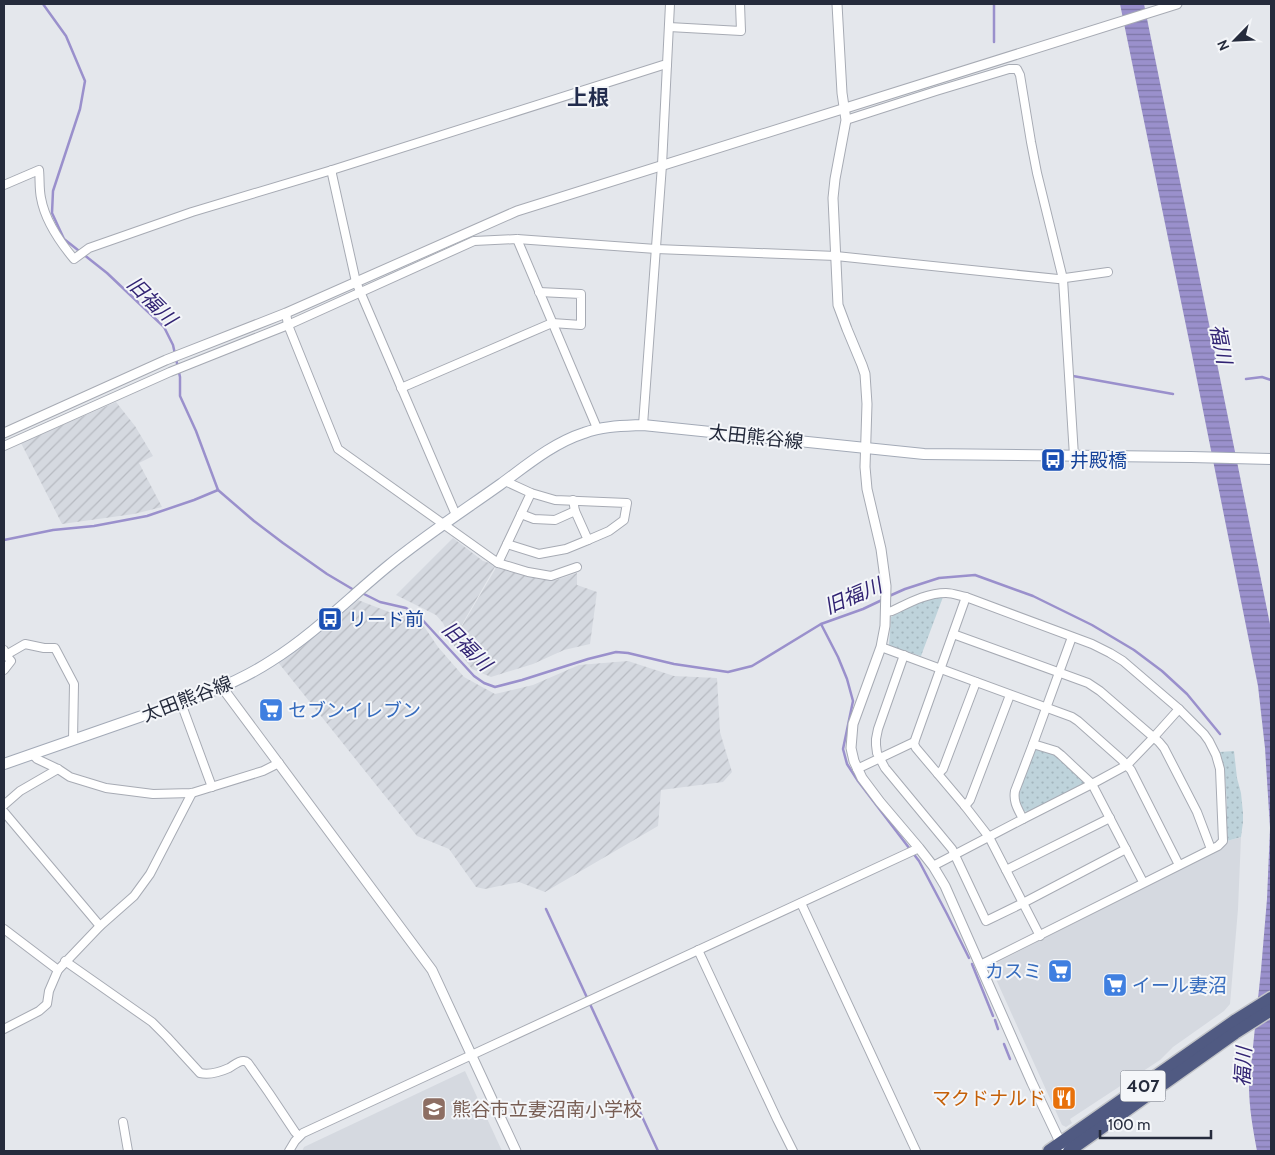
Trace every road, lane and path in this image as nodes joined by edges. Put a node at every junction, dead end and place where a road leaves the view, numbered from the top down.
1 (670, 4) edge
2 (740, 4) edge
3 (837, 4) edge
4 (1176, 4) edge
5 (670, 27) junction
6 (667, 65) junction
7 (844, 108) junction
8 (846, 120) junction
9 (662, 165) junction
10 (332, 170) junction
11 (4, 185) edge
12 (517, 239) junction
13 (656, 249) junction
14 (836, 256) junction
15 (1108, 272) dead end
16 (1063, 279) junction
17 (356, 282) junction
18 (539, 292) junction
19 (361, 293) junction
20 (286, 313) junction
21 (552, 323) junction
22 (288, 325) junction
23 (401, 388) junction
24 (643, 425) junction
25 (597, 428) junction
26 (4, 433) edge
27 (4, 446) edge
28 (866, 448) junction
29 (1074, 456) junction
30 (1271, 459) edge
31 (505, 480) junction
32 (531, 494) junction
33 (573, 500) junction
34 (575, 511) junction
35 (521, 514) junction
36 (456, 515) junction
37 (443, 525) junction
38 (588, 540) junction
39 (507, 544) junction
40 (498, 563) junction
41 (577, 567) dead end
42 (966, 597) junction
43 (886, 609) junction
44 (953, 634) junction
45 (1072, 637) junction
46 (882, 647) junction
47 (5, 653) edge
48 (904, 655) junction
49 (940, 668) junction
50 (4, 670) edge
51 (1059, 673) junction
52 (976, 682) junction
53 (223, 686) junction
54 (1010, 695) junction
55 (181, 703) junction
56 (1046, 708) junction
57 (1179, 709) junction
58 (1154, 738) junction
59 (73, 740) junction
60 (914, 742) junction
61 (1034, 744) junction
62 (32, 754) junction
63 (879, 759) junction
64 (279, 763) junction
65 (4, 764) edge
66 (1127, 765) junction
67 (58, 769) junction
68 (857, 769) junction
69 (938, 774) junction
70 (1092, 784) junction
71 (212, 787) junction
72 (192, 793) junction
73 (4, 805) edge
74 (965, 806) junction
75 (4, 812) edge
76 (1023, 818) junction
77 (1110, 818) junction
78 (989, 836) junction
79 (919, 848) junction
80 (1126, 849) junction
81 (1211, 849) junction
82 (956, 854) junction
83 (1179, 865) junction
84 (933, 866) junction
85 (1006, 870) junction
86 (1143, 882) junction
87 (801, 903) junction
88 (1023, 903) junction
89 (100, 926) junction
90 (4, 929) edge
91 (1040, 936) junction
92 (698, 950) junction
93 (65, 961) junction
94 (980, 965) junction
95 (58, 970) junction
96 (1271, 998) edge
97 (1271, 1010) edge
98 (1236, 1027) junction
99 (4, 1029) edge
100 (472, 1055) junction
101 (123, 1122) dead end
102 (299, 1136) junction
103 (1065, 1148) edge
104 (128, 1151) edge
105 (289, 1151) edge
106 (516, 1151) edge
107 (793, 1151) edge
108 (916, 1151) edge
109 (1049, 1151) edge

1 - 5 street
2 - 5 street
3 - 7 street
4 - 7 street
5 - 6 street
6 - 9 street
6 - 10 street
7 - 8 street
7 - 9 street
8 - 14 street
8 - 16 street
9 - 13 street
9 - 17 street
10 - 11 street
10 - 17 street
12 - 13 street
12 - 18 street
12 - 19 street
13 - 14 street
13 - 24 street
14 - 16 street
14 - 28 street
15 - 16 street
16 - 29 street
17 - 19 street
17 - 20 street
18 - 21 street
18 - 21 street
19 - 22 street
19 - 23 street
20 - 22 street
20 - 26 street
21 - 23 street
21 - 25 street
22 - 27 street
22 - 37 street
23 - 36 street
24 - 25 main road, 太田熊谷線
24 - 28 main road, 太田熊谷線
25 - 31 main road, 太田熊谷線
28 - 29 main road, 太田熊谷線
28 - 43 street
29 - 30 main road, 太田熊谷線
31 - 32 street
31 - 36 main road, 太田熊谷線
32 - 33 street
32 - 35 street
33 - 34 street
33 - 38 street
34 - 35 street
34 - 38 street
35 - 39 street
36 - 37 main road, 太田熊谷線
37 - 40 street
37 - 53 main road, 太田熊谷線
38 - 39 street
39 - 40 street
40 - 41 street
42 - 43 street
42 - 44 street
42 - 45 street
43 - 46 street
44 - 49 street
44 - 51 street
45 - 51 street
45 - 57 street
46 - 48 street
46 - 68 street
47 - 50 street
47 - 59 street
48 - 49 street
48 - 63 street
49 - 52 street
49 - 60 street
51 - 56 street
51 - 58 street
52 - 54 street
52 - 69 street
53 - 55 main road, 太田熊谷線
53 - 64 street
54 - 56 street
54 - 74 street
55 - 59 main road, 太田熊谷線
55 - 71 street
56 - 61 street
56 - 66 street
57 - 58 street
57 - 81 street
58 - 66 street
58 - 81 street
59 - 62 main road, 太田熊谷線
60 - 63 street
60 - 69 street
61 - 70 street
61 - 76 street
62 - 65 main road, 太田熊谷線
62 - 67 street
63 - 68 street
63 - 82 street
64 - 71 street
64 - 100 street
66 - 70 street
66 - 83 street
67 - 72 street
67 - 73 street
68 - 79 street
69 - 74 street
70 - 76 street
70 - 77 street
71 - 72 street
72 - 89 street
74 - 78 street
75 - 89 street
76 - 78 street
77 - 80 street
77 - 85 street
78 - 82 street
78 - 85 street
79 - 84 street
79 - 87 street
80 - 86 street
80 - 88 street
81 - 83 street
82 - 84 street
82 - 88 street
83 - 86 street
84 - 94 street
85 - 88 street
86 - 91 street
87 - 92 street
87 - 108 street
88 - 91 street
89 - 93 street
90 - 95 street
91 - 94 street
92 - 100 street
92 - 107 street
93 - 95 street
93 - 102 street
94 - 103 street
95 - 99 street
96 - 98 highway, 407
97 - 98 highway, 407
98 - 103 highway, 407
100 - 102 street
100 - 106 street
101 - 104 street
102 - 105 street
103 - 109 highway, 407

